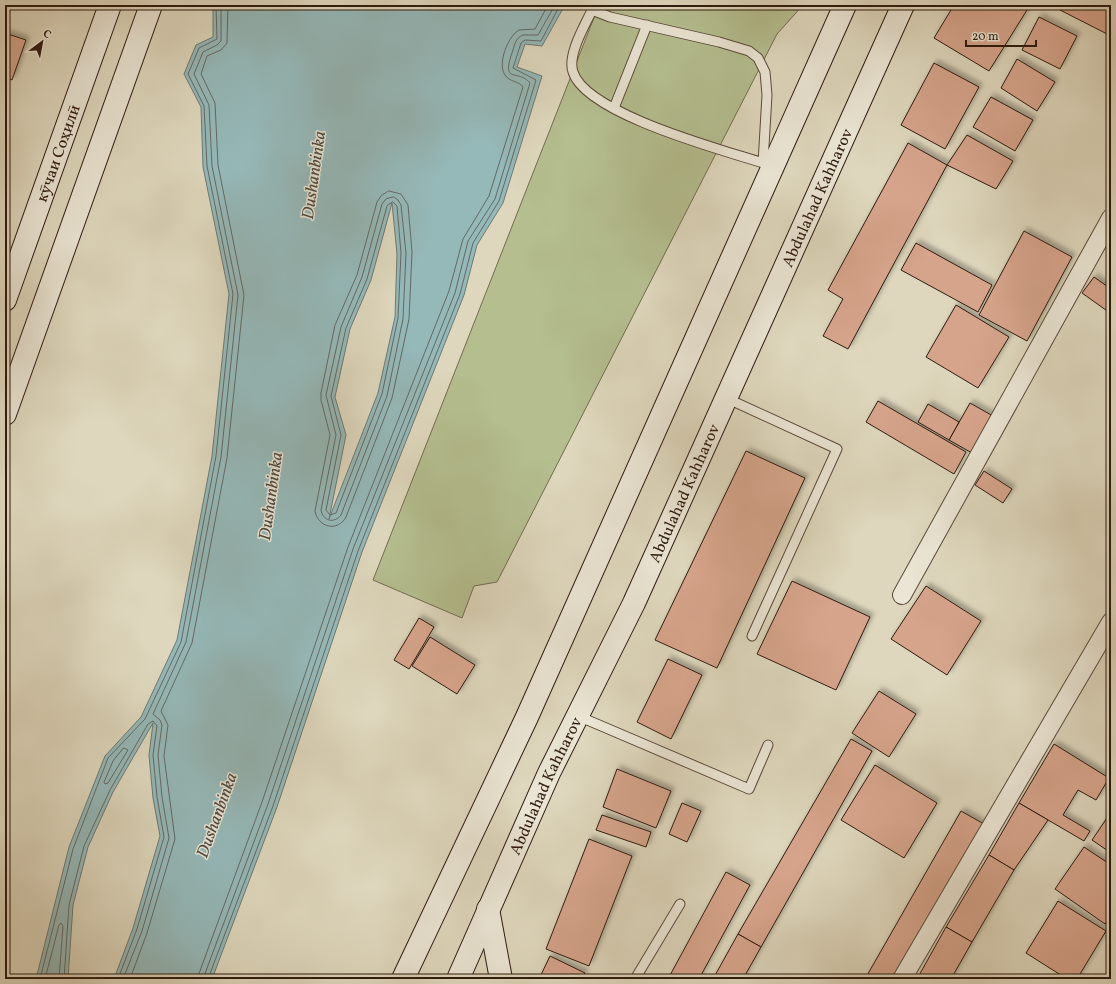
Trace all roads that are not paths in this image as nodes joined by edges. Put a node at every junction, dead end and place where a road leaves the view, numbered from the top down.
1 (110, 5) edge
2 (152, 5) edge
3 (845, 5) edge
4 (903, 5) edge
5 (593, 7) edge
6 (647, 25) junction
7 (614, 108) junction
8 (1111, 218) edge
9 (5, 300) edge
10 (726, 398) junction
11 (5, 414) edge
12 (902, 595) dead end
13 (1111, 622) edge
14 (752, 636) dead end
15 (578, 716) junction
16 (768, 744) dead end
17 (680, 904) dead end
18 (488, 909) junction
19 (403, 979) edge
20 (458, 979) edge
21 (501, 979) edge
22 (636, 979) edge
23 (902, 979) edge

1 - 9 main road, кӯчаи Соҳилӣ
2 - 11 main road
3 - 19 main road
4 - 10 main road, Abdulahad Kahharov
5 - 6 lane
5 - 7 lane
6 - 7 lane
6 - 7 lane
8 - 12 street
10 - 14 lane
10 - 15 main road, Abdulahad Kahharov
13 - 23 street
15 - 16 lane
15 - 18 main road, Abdulahad Kahharov
17 - 22 lane
18 - 20 main road, Abdulahad Kahharov
18 - 21 main road

